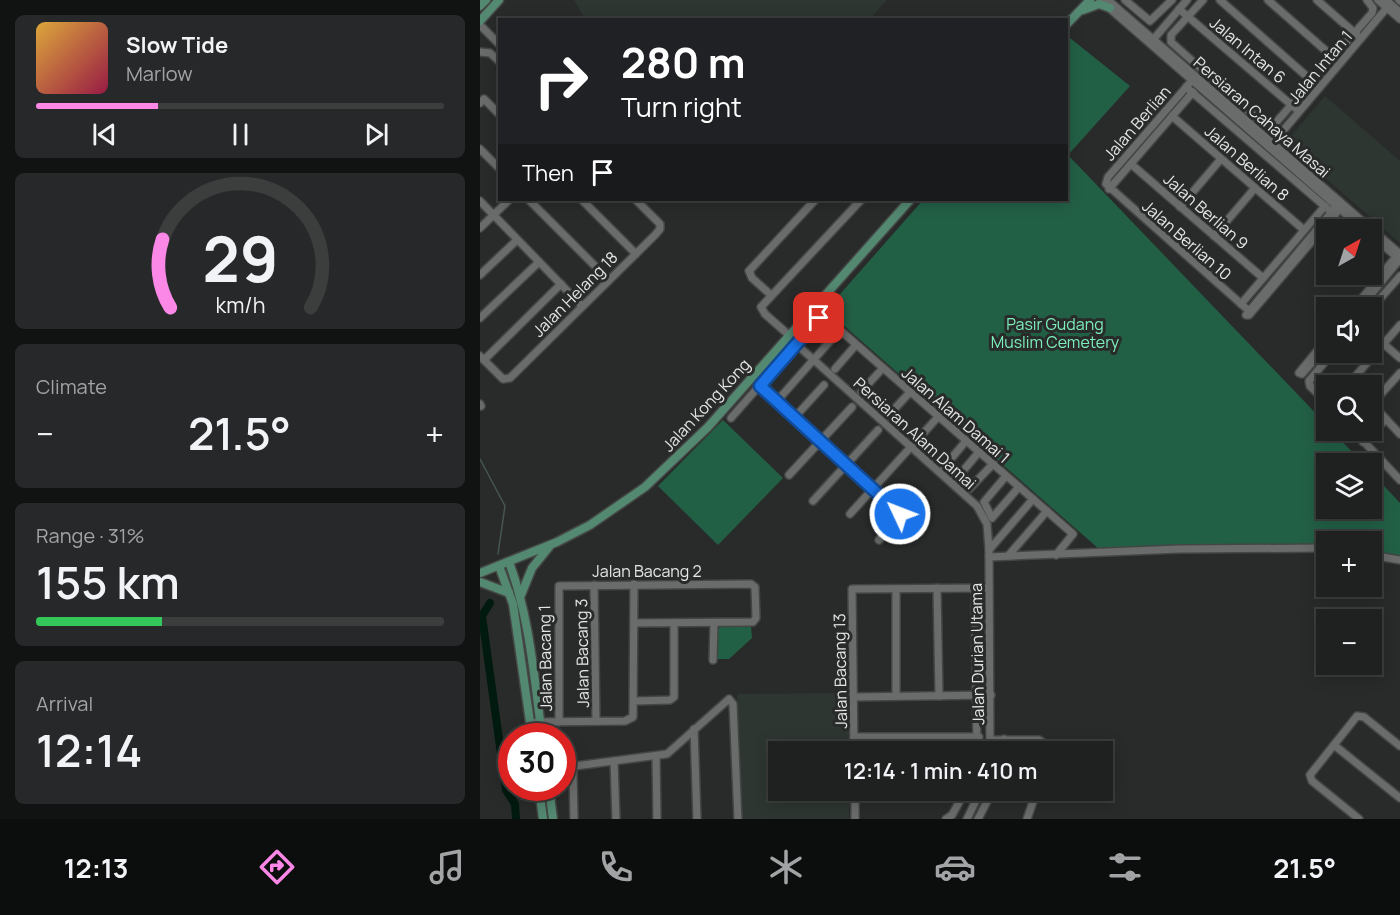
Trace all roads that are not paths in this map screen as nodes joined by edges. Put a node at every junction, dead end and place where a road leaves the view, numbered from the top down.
1 (486, 0) edge
2 (499, 0) edge
3 (1089, 0) edge
4 (1100, 0) edge
5 (1125, 0) edge
6 (1172, 0) edge
7 (1187, 0) edge
8 (1203, 0) edge
9 (1220, 0) edge
10 (1268, 0) edge
11 (1317, 0) edge
12 (1366, 0) edge
13 (1378, 0) edge
14 (1110, 3) edge
15 (1388, 4) edge
16 (480, 6) edge
17 (1179, 9) junction
18 (1079, 11) junction
19 (1136, 11) junction
20 (1400, 12) edge
21 (1188, 16) junction
22 (1129, 19) junction
23 (1400, 19) edge
24 (480, 23) edge
25 (1068, 24) edge
26 (1354, 33) junction
27 (1361, 38) junction
28 (1151, 42) junction
29 (498, 43) edge
30 (482, 51) edge
31 (1333, 57) junction
32 (498, 60) edge
33 (1191, 81) junction
34 (1312, 81) junction
35 (1193, 92) junction
36 (482, 101) edge
37 (1292, 105) junction
38 (1300, 111) junction
39 (498, 113) edge
40 (1172, 116) junction
41 (1271, 145) junction
42 (480, 149) edge
43 (1221, 159) junction
44 (1131, 164) junction
45 (498, 167) edge
46 (1255, 188) junction
47 (1109, 189) junction
48 (480, 201) edge
49 (508, 201) edge
50 (530, 201) edge
51 (583, 201) edge
52 (637, 201) edge
53 (814, 201) edge
54 (860, 201) edge
55 (909, 201) edge
56 (1325, 206) junction
57 (1180, 207) junction
58 (1338, 208) junction
59 (493, 215) junction
60 (1351, 219) edge
61 (480, 228) edge
62 (1304, 230) junction
63 (1214, 236) junction
64 (517, 240) junction
65 (1382, 244) edge
66 (636, 254) junction
67 (1399, 257) edge
68 (539, 262) junction
69 (480, 274) edge
70 (1400, 276) edge
71 (1263, 278) junction
72 (609, 280) junction
73 (561, 284) junction
74 (771, 296) junction
75 (1364, 297) edge
76 (1368, 297) edge
77 (1382, 297) edge
78 (1241, 304) junction
79 (582, 306) junction
80 (480, 318) edge
81 (1400, 325) edge
82 (840, 331) junction
83 (790, 336) junction
84 (796, 344) junction
85 (1383, 344) junction
86 (855, 346) junction
87 (1316, 352) edge
88 (482, 358) edge
89 (1316, 358) edge
90 (1400, 358) edge
91 (814, 360) junction
92 (1324, 363) edge
93 (835, 369) dead end
94 (882, 369) junction
95 (1400, 373) edge
96 (1358, 375) edge
97 (824, 385) dead end
98 (760, 386) junction
99 (910, 392) junction
100 (1316, 392) edge
101 (861, 393) dead end
102 (1382, 393) edge
103 (777, 401) junction
104 (852, 406) dead end
105 (1382, 414) edge
106 (888, 416) dead end
107 (795, 417) junction
108 (938, 417) junction
109 (731, 418) dead end
110 (1386, 418) junction
111 (1400, 420) edge
112 (1394, 427) junction
113 (878, 430) dead end
114 (1400, 434) edge
115 (820, 441) junction
116 (966, 441) junction
117 (1363, 442) joint
118 (911, 447) junction
119 (979, 452) junction
120 (993, 464) junction
121 (847, 465) junction
122 (789, 475) dead end
123 (1006, 476) junction
124 (957, 478) junction
125 (1400, 480) edge
126 (1019, 487) junction
127 (873, 489) junction
128 (1033, 499) junction
129 (813, 501) dead end
130 (1047, 511) junction
131 (850, 514) dead end
132 (879, 540) dead end
133 (552, 545) junction
134 (1316, 548) edge
135 (989, 553) junction
136 (1056, 555) junction
137 (1008, 556) junction
138 (1382, 557) edge
139 (1400, 560) edge
140 (509, 562) junction
141 (499, 566) junction
142 (480, 573) edge
143 (480, 582) edge
144 (634, 584) junction
145 (594, 585) junction
146 (937, 588) junction
147 (975, 588) junction
148 (989, 588) junction
149 (896, 589) junction
150 (509, 594) junction
151 (557, 594) joint
152 (521, 596) junction
153 (714, 622) junction
154 (634, 623) junction
155 (674, 623) junction
156 (713, 660) dead end
157 (896, 696) junction
158 (939, 696) junction
159 (978, 696) junction
160 (991, 696) junction
161 (854, 697) junction
162 (635, 700) junction
163 (530, 722) joint
164 (540, 722) junction
165 (559, 722) junction
166 (596, 722) junction
167 (694, 729) junction
168 (854, 737) junction
169 (979, 737) junction
170 (1004, 739) joint
171 (992, 740) joint
172 (854, 741) edge
173 (978, 741) edge
174 (1043, 741) edge
175 (1334, 745) junction
176 (1400, 746) edge
177 (656, 756) junction
178 (614, 761) junction
179 (1400, 798) edge
180 (541, 801) edge
181 (551, 801) edge
182 (855, 801) edge
183 (959, 801) edge
184 (976, 801) edge
185 (987, 801) edge
186 (1033, 801) edge
187 (947, 818) edge
188 (543, 819) edge
189 (554, 819) edge
190 (574, 819) edge
191 (616, 819) edge
192 (657, 819) edge
193 (697, 819) edge
194 (738, 819) edge
195 (855, 819) edge
196 (967, 819) edge
197 (978, 819) edge
198 (1027, 819) edge
199 (1359, 819) edge

1 - 16 main road
2 - 24 main road
3 - 18 main road
4 - 14 street, Persiaran Cahaya Masai
5 - 19 street
6 - 19 street
7 - 17 street
8 - 21 street
9 - 34 street
10 - 31 street
11 - 26 street
12 - 26 street, Jalan Intan 1
13 - 15 street
14 - 18 main road
14 - 22 street, Persiaran Cahaya Masai
14 - 28 street, Persiaran Cahaya Masai
15 - 20 street
15 - 23 street
15 - 27 street, Jalan Intan 1
17 - 21 street, Jalan Intan 6
17 - 28 street
18 - 25 main road
19 - 22 street
21 - 37 street, Jalan Intan 6
21 - 37 street, Jalan Intan 1
22 - 28 street, Persiaran Cahaya Masai
24 - 29 street
26 - 27 street
26 - 31 street, Jalan Intan 1
27 - 38 street, Jalan Intan 1
28 - 33 street, Persiaran Cahaya Masai
30 - 32 street
31 - 34 street, Jalan Intan 1
33 - 35 street
33 - 41 street, Persiaran Cahaya Masai
33 - 47 street, Jalan Berlian
34 - 37 street, Jalan Intan 1
35 - 40 street
35 - 56 street
36 - 39 street
37 - 38 street, Jalan Intan 6
38 - 41 street, Jalan Intan 1
40 - 43 street, Jalan Berlian 8
40 - 44 street
41 - 58 street, Persiaran Cahaya Masai
42 - 45 street
43 - 46 street, Jalan Berlian 8
43 - 57 street
44 - 47 street
44 - 57 street, Jalan Berlian 9
46 - 62 street, Jalan Berlian 8
46 - 63 street
47 - 78 street, Jalan Berlian 10
48 - 59 street
49 - 59 street
50 - 72 street
51 - 66 street
52 - 66 street, Jalan Helang 18
53 - 74 street
54 - 74 street
55 - 83 main road, Jalan Kong Kong
56 - 58 street
56 - 62 street
57 - 63 street, Jalan Berlian 9
58 - 60 street, Persiaran Cahaya Masai
58 - 67 street, Persiaran Cahaya Masai
58 - 78 street, Jalan Berlian 10
59 - 61 street
59 - 64 street
62 - 71 street
63 - 71 street, Jalan Berlian 9
64 - 68 street
64 - 69 street
65 - 67 street
66 - 72 street, Jalan Helang 18
67 - 75 street
67 - 76 street
68 - 73 street
68 - 80 street
70 - 77 street
71 - 78 street
72 - 79 street, Jalan Helang 18
73 - 79 street
73 - 88 street
74 - 83 street
79 - 88 street, Jalan Helang 18
81 - 85 street
82 - 84 street, Jalan Alam Damai 1
82 - 86 street, Jalan Alam Damai 1
82 - 91 street
83 - 133 main road, Jalan Kong Kong
84 - 91 street, Persiaran Alam Damai
84 - 98 street
85 - 90 street
85 - 96 street
86 - 93 street
86 - 94 street, Jalan Alam Damai 1
87 - 89 street
91 - 103 street
91 - 118 street, Persiaran Alam Damai
92 - 100 street
94 - 99 street, Jalan Alam Damai 1
94 - 101 street
95 - 102 street
97 - 107 street
98 - 103 street
98 - 109 street
99 - 106 street
99 - 108 street, Jalan Alam Damai 1
103 - 107 street
104 - 115 street
105 - 110 street
107 - 115 street
108 - 116 street, Jalan Alam Damai 1
108 - 118 street
110 - 112 street
110 - 117 street
111 - 112 street
112 - 114 street
113 - 121 street
115 - 121 street
115 - 122 street
116 - 119 street, Jalan Alam Damai 1
116 - 124 street
117 - 125 street
118 - 127 street
118 - 135 street, Persiaran Alam Damai
119 - 120 street, Jalan Alam Damai 1
119 - 124 street
120 - 123 street, Jalan Alam Damai 1
120 - 124 street
121 - 127 street
121 - 129 street
123 - 126 street, Jalan Alam Damai 1
123 - 126 street
126 - 128 street, Jalan Alam Damai 1
127 - 131 street
127 - 132 street
128 - 130 street, Jalan Alam Damai 1
128 - 135 street
130 - 136 street, Jalan Alam Damai 1
130 - 137 street
133 - 140 main road, Jalan Kong Kong
133 - 152 main road
134 - 136 street
135 - 137 street
135 - 148 street, Jalan Durian Utama
136 - 137 street
138 - 139 street
140 - 141 main road, Jalan Kong Kong
140 - 152 main road
141 - 142 main road, Jalan Kong Kong
141 - 150 main road
143 - 150 main road
144 - 145 street, Jalan Bacang 2
144 - 153 street, Jalan Bacang 2
144 - 154 street
145 - 151 street, Jalan Bacang 2
145 - 166 street, Jalan Bacang 3
146 - 147 street
146 - 149 street
146 - 158 street
147 - 148 street
147 - 159 street
148 - 160 street, Jalan Durian Utama
149 - 157 street
149 - 161 street, Jalan Bacang 13
150 - 163 main road
151 - 165 street, Jalan Bacang 1
152 - 164 main road
153 - 155 street
153 - 156 street
154 - 155 street
154 - 162 street
155 - 162 street
157 - 158 street
157 - 161 street
158 - 159 street
159 - 160 street
159 - 169 street
160 - 171 street, Jalan Durian Utama
161 - 168 street, Jalan Bacang 13
162 - 166 street
163 - 164 street
164 - 165 street
165 - 166 street
167 - 177 street
167 - 193 street
167 - 194 street
168 - 169 street
168 - 172 street, Jalan Bacang 13
169 - 173 street
170 - 171 street
170 - 174 street
175 - 176 street
175 - 179 street
175 - 199 street
177 - 178 street
177 - 192 street
178 - 190 street
178 - 191 street
180 - 188 main road
181 - 189 main road
182 - 195 street
183 - 187 street
184 - 196 street
185 - 197 street
186 - 198 street

